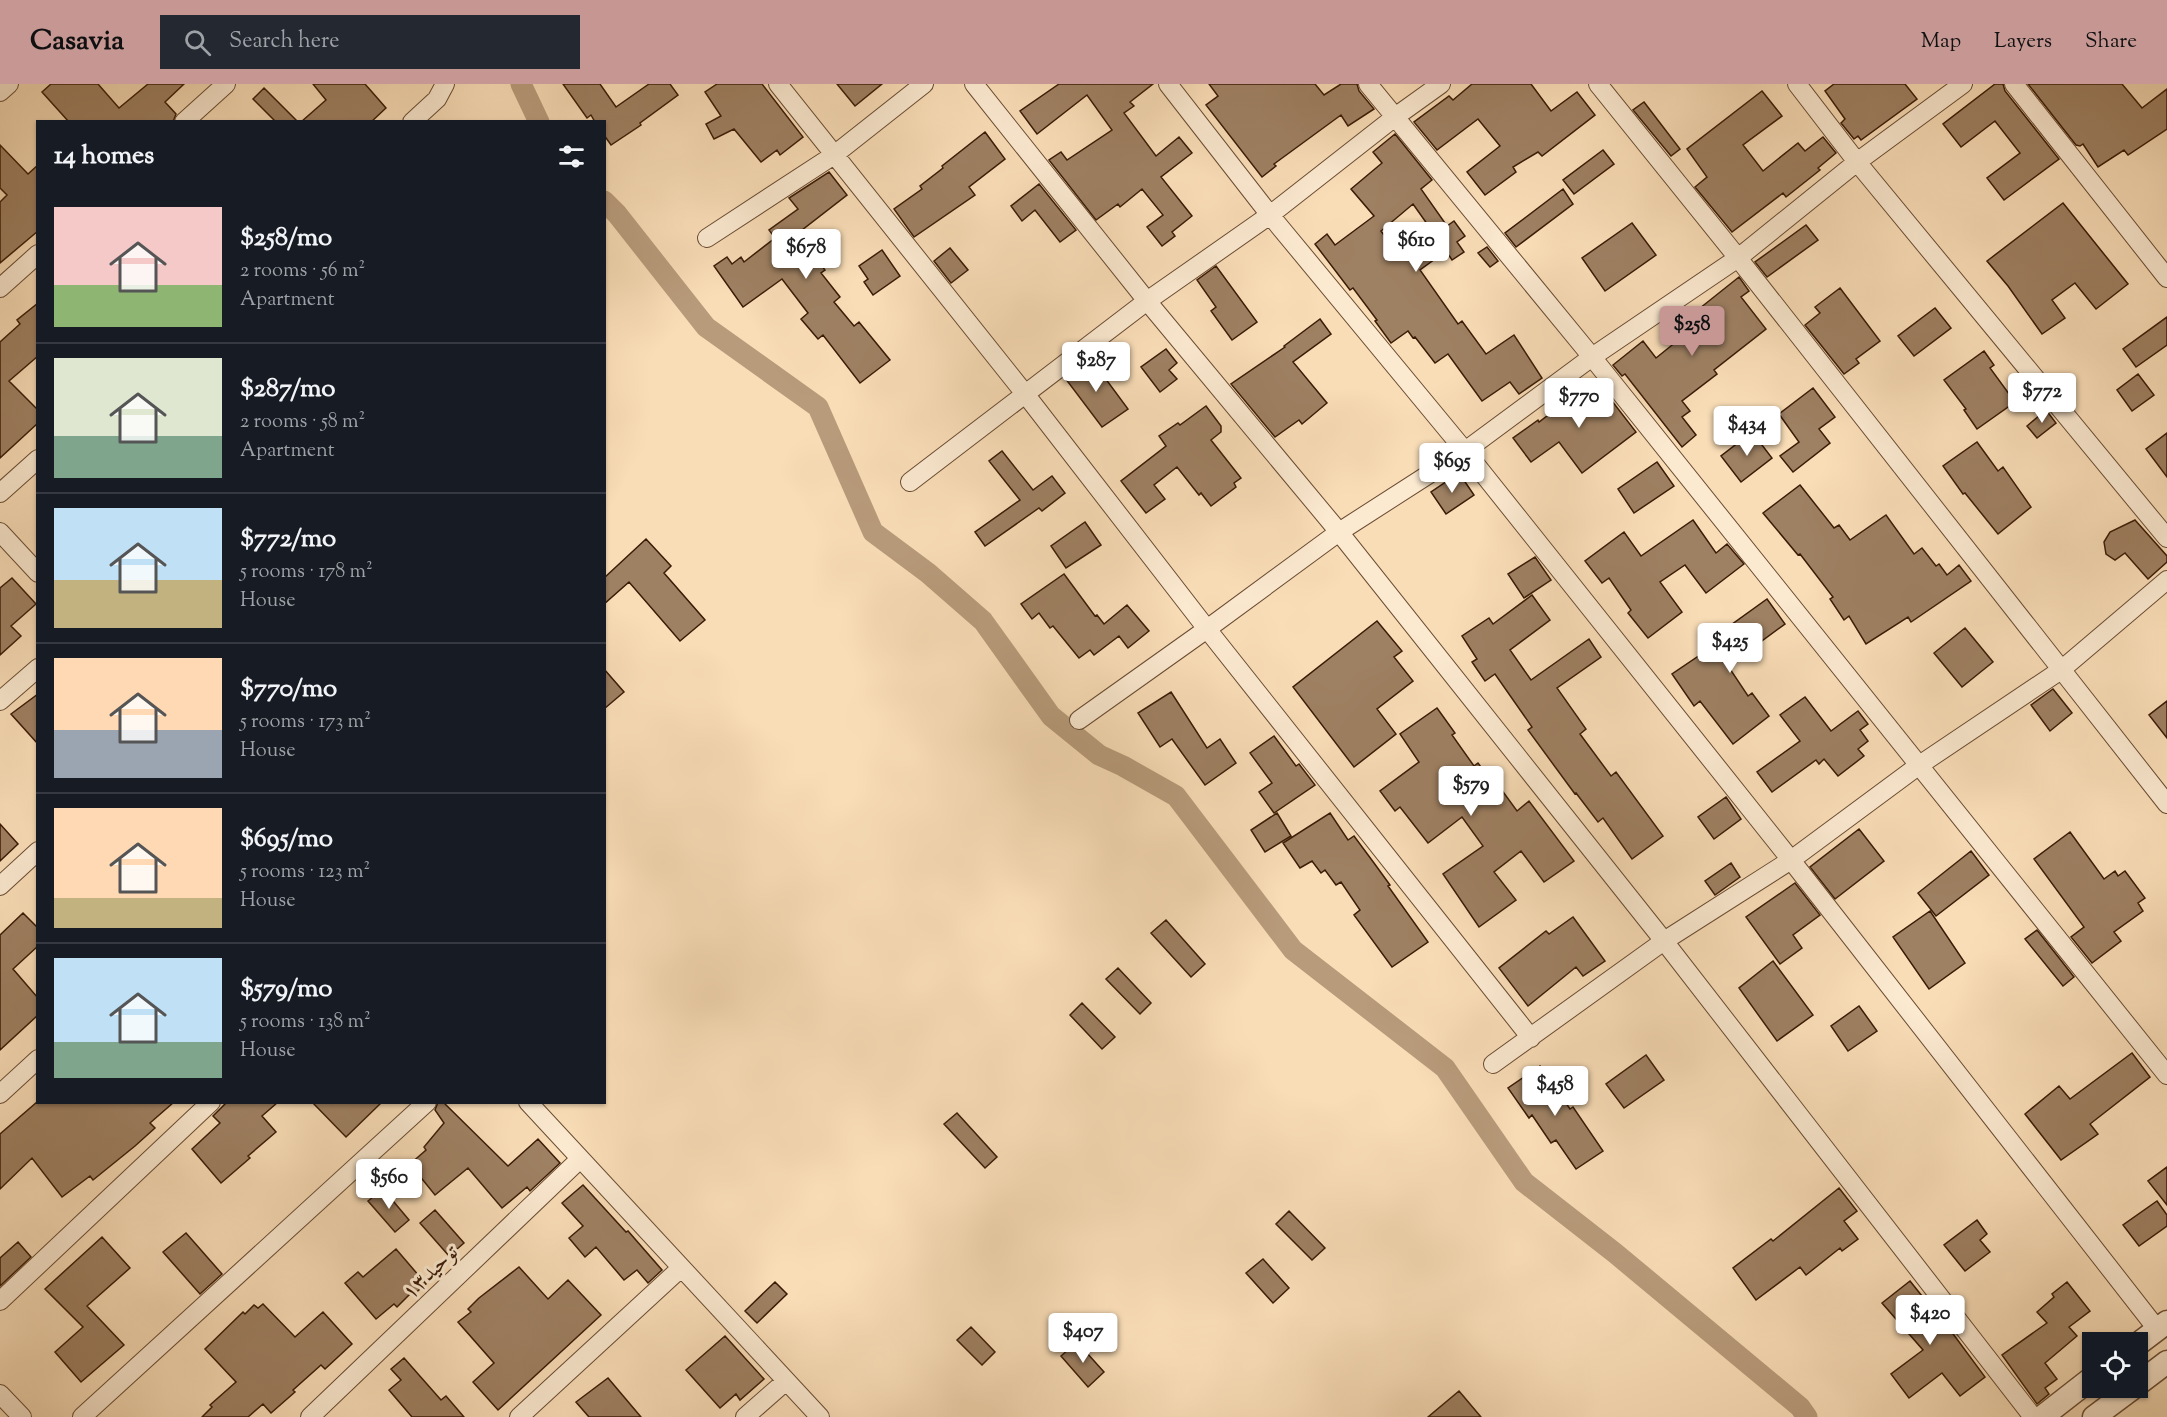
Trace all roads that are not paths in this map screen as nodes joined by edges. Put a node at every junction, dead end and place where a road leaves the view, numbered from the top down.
1 (9, 84) edge
2 (226, 84) edge
3 (445, 84) edge
4 (777, 84) edge
5 (924, 84) edge
6 (974, 84) edge
7 (1168, 84) edge
8 (1368, 84) edge
9 (1441, 84) edge
10 (1599, 84) edge
11 (1797, 84) edge
12 (1963, 84) edge
13 (2014, 84) edge
14 (0, 92) edge
15 (1395, 117) junction
16 (186, 120) edge
17 (414, 120) edge
18 (834, 154) junction
19 (1857, 162) junction
20 (1270, 215) junction
21 (707, 238) dead end
22 (36, 256) edge
23 (1738, 258) junction
24 (2167, 278) edge
25 (0, 288) edge
26 (1147, 301) junction
27 (1592, 357) junction
28 (1026, 394) junction
29 (1465, 451) junction
30 (36, 461) edge
31 (910, 482) dead end
32 (0, 493) edge
33 (0, 532) edge
34 (1339, 532) junction
35 (2167, 538) edge
36 (36, 571) edge
37 (2167, 580) edge
38 (1207, 629) junction
39 (36, 670) edge
40 (2061, 670) junction
41 (0, 701) edge
42 (1079, 720) dead end
43 (1918, 766) junction
44 (2167, 804) edge
45 (36, 853) edge
46 (1791, 860) junction
47 (0, 886) edge
48 (1664, 941) junction
49 (1531, 1038) junction
50 (36, 1061) edge
51 (1493, 1064) dead end
52 (2167, 1075) edge
53 (0, 1094) edge
54 (209, 1104) edge
55 (425, 1104) edge
56 (530, 1104) edge
57 (580, 1160) junction
58 (681, 1268) junction
59 (0, 1301) edge
60 (2162, 1325) edge
61 (2148, 1336) edge
62 (2167, 1362) edge
63 (2148, 1376) edge
64 (786, 1380) junction
65 (2082, 1386) edge
66 (0, 1394) edge
67 (2120, 1398) edge
68 (22, 1417) edge
69 (82, 1417) edge
70 (310, 1417) edge
71 (519, 1417) edge
72 (745, 1417) edge
73 (820, 1417) edge
74 (2033, 1417) edge
75 (2042, 1417) edge
76 (2094, 1417) edge

1 - 14 street
2 - 16 street
3 - 17 street
4 - 18 street
5 - 18 street
6 - 26 street
7 - 20 street
8 - 15 street
9 - 15 street
10 - 23 street
11 - 19 street
12 - 19 street
13 - 24 street
15 - 20 street
15 - 27 street
18 - 21 street
18 - 28 street
19 - 23 street
19 - 35 street
20 - 26 street
20 - 29 street
22 - 25 street
23 - 27 street
23 - 40 street
26 - 28 street
26 - 34 street
27 - 29 street
27 - 43 street
28 - 31 street
28 - 38 street
29 - 34 street
29 - 46 street
30 - 32 street
33 - 36 street
34 - 38 street
34 - 48 street
37 - 40 street
38 - 42 street
38 - 49 street
39 - 41 street
40 - 43 street
40 - 44 street
43 - 46 street
43 - 52 street
45 - 47 street
46 - 48 street
46 - 60 street
48 - 49 street
48 - 74 street
49 - 51 street
50 - 53 street
54 - 59 street
55 - 69 street
56 - 57 street
57 - 58 street
57 - 70 street, توحید۱۳
58 - 64 street
58 - 71 street
60 - 61 street
62 - 63 street
64 - 72 street
64 - 73 street
65 - 75 street
66 - 68 street
67 - 76 street

